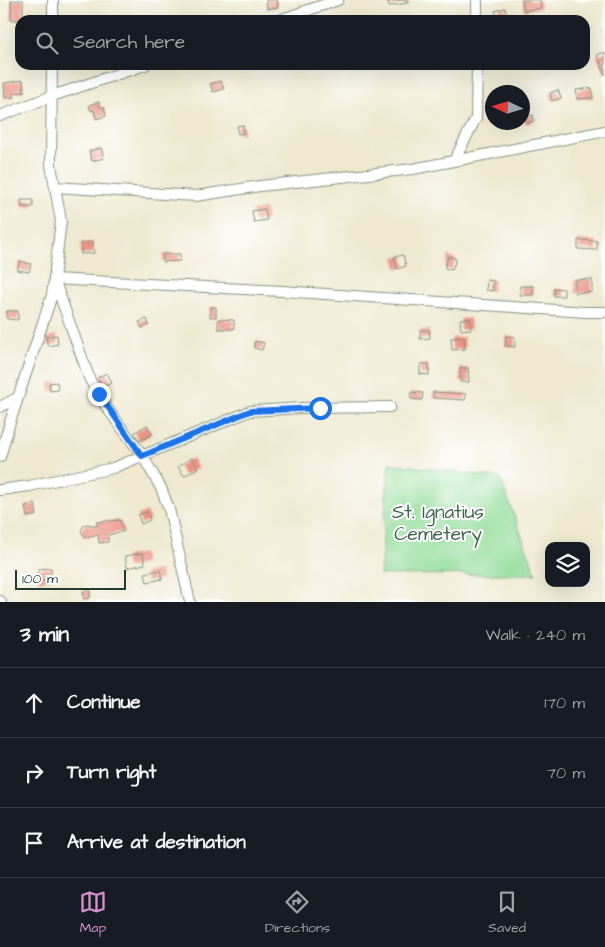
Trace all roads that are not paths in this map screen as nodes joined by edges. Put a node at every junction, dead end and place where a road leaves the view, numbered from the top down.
1 (53, 0) edge
2 (338, 0) edge
3 (477, 0) edge
4 (53, 15) edge
5 (294, 15) edge
6 (477, 15) edge
7 (52, 70) edge
8 (130, 70) edge
9 (476, 70) edge
10 (52, 96) junction
11 (0, 116) edge
12 (605, 131) edge
13 (454, 161) junction
14 (55, 187) junction
15 (54, 279) junction
16 (605, 312) edge
17 (17, 398) junction
18 (0, 407) edge
19 (390, 407) dead end
20 (142, 456) junction
21 (0, 457) edge
22 (0, 490) edge
23 (190, 602) edge

1 - 4 street
2 - 5 street
3 - 6 street
7 - 10 street
8 - 10 street
9 - 13 street
10 - 11 street
10 - 14 street
12 - 13 street
13 - 14 street
14 - 15 street
15 - 16 street
15 - 17 street
15 - 20 street
17 - 18 street
17 - 21 street
19 - 20 street
20 - 22 street
20 - 23 street

